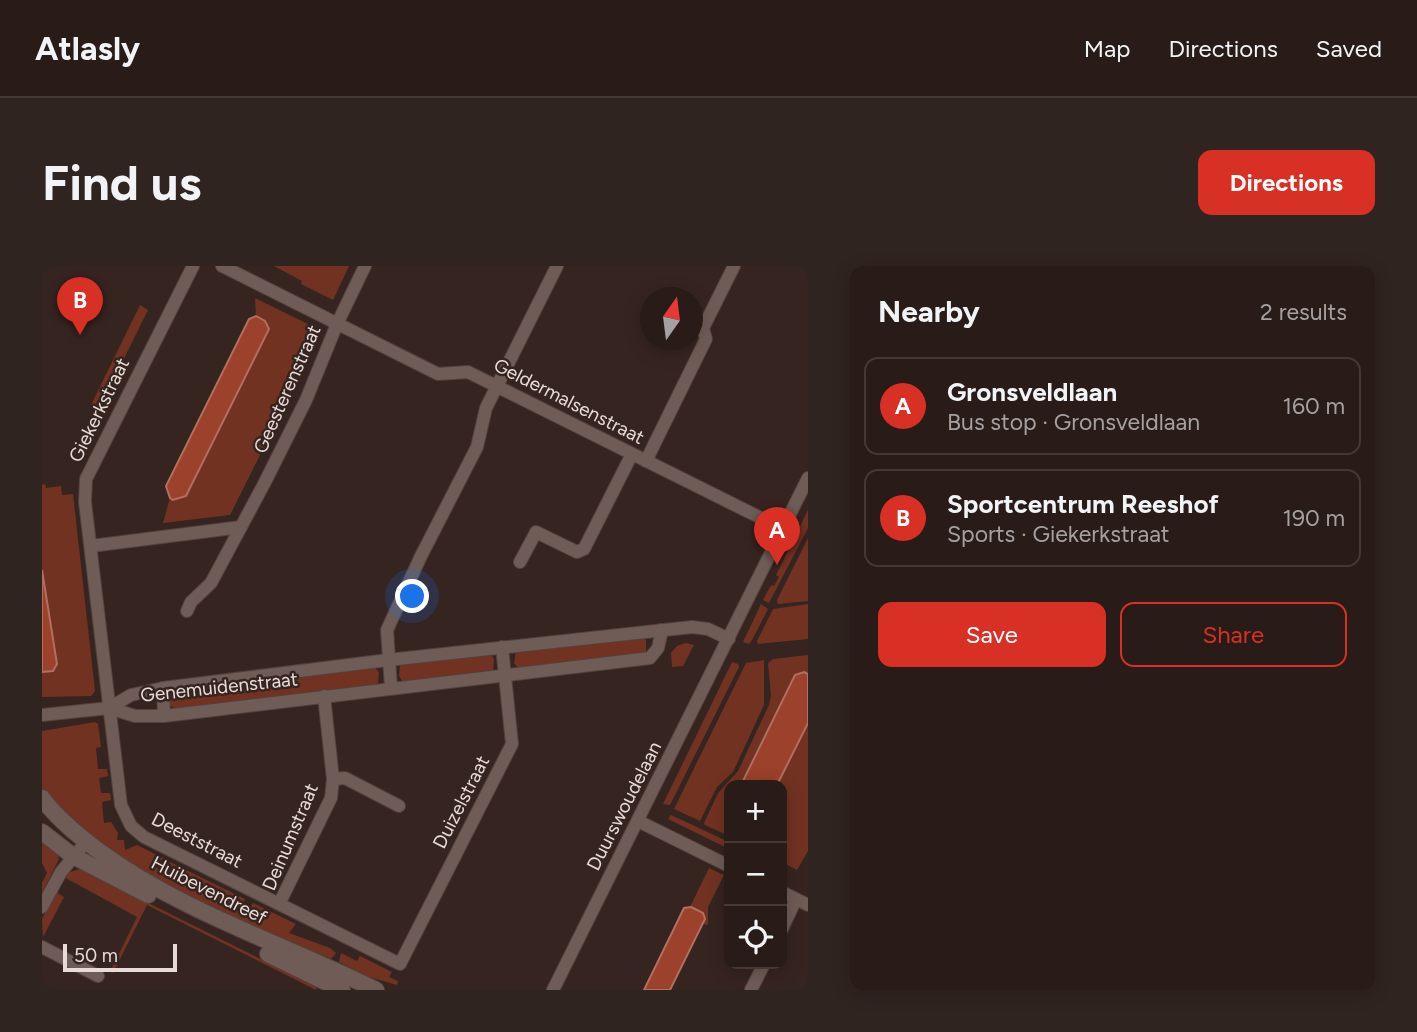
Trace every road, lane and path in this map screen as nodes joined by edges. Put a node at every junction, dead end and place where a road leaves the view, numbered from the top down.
1 (192, 266) edge
2 (222, 266) edge
3 (365, 266) edge
4 (557, 266) edge
5 (734, 266) edge
6 (337, 324) junction
7 (497, 387) junction
8 (632, 454) junction
9 (646, 461) junction
10 (808, 478) edge
11 (241, 527) junction
12 (783, 529) junction
13 (91, 546) junction
14 (520, 562) dead end
15 (187, 611) dead end
16 (662, 631) junction
17 (729, 639) junction
18 (502, 647) junction
19 (388, 660) junction
20 (504, 674) junction
21 (391, 687) junction
22 (163, 688) junction
23 (324, 696) junction
24 (110, 708) junction
25 (42, 715) edge
26 (164, 716) junction
27 (334, 779) junction
28 (42, 798) edge
29 (400, 806) dead end
30 (638, 821) junction
31 (42, 832) edge
32 (86, 842) junction
33 (73, 856) junction
34 (724, 864) edge
35 (280, 902) junction
36 (802, 902) edge
37 (42, 907) edge
38 (787, 922) edge
39 (42, 947) edge
40 (400, 964) joint
41 (762, 969) edge
42 (98, 976) dead end
43 (342, 990) edge
44 (376, 990) edge
45 (553, 990) edge
46 (751, 990) edge

1 - 13 street, Giekerkstraat
2 - 6 street, Geldermalsenstraat
3 - 6 street, Geesterenstraat
4 - 7 street
5 - 9 street
6 - 7 street, Geldermalsenstraat
6 - 11 street, Geesterenstraat
7 - 8 street, Geldermalsenstraat
7 - 19 street
8 - 9 street, Geldermalsenstraat
8 - 14 street
9 - 12 street, Geldermalsenstraat
10 - 12 street, Duurswoudelaan
11 - 13 street
11 - 15 street, Geesterenstraat
12 - 17 street, Duurswoudelaan
13 - 24 street, Giekerkstraat
16 - 17 street, Genemuidenstraat
16 - 18 street, Genemuidenstraat
16 - 20 street, Genemuidenstraat
17 - 30 street, Duurswoudelaan
18 - 19 street, Genemuidenstraat
18 - 20 street, Duizelstraat
19 - 21 street
19 - 22 street, Genemuidenstraat
20 - 21 street, Genemuidenstraat
20 - 40 street, Duizelstraat
21 - 23 street, Genemuidenstraat
22 - 24 street, Genemuidenstraat
22 - 26 street
23 - 26 street, Genemuidenstraat
23 - 27 street, Deinumstraat
24 - 25 street
24 - 26 street, Genemuidenstraat
24 - 35 street, Deeststraat
27 - 29 street, Deinumstraat
27 - 35 street, Deinumstraat
28 - 32 street, Huibevendreef
30 - 34 street
30 - 45 street, Duurswoudelaan
31 - 33 street, Huibevendreef
32 - 33 street
32 - 44 street, Huibevendreef
33 - 37 street
33 - 43 street, Huibevendreef
35 - 40 street, Deinumstraat
36 - 38 street
39 - 42 street
41 - 46 street

